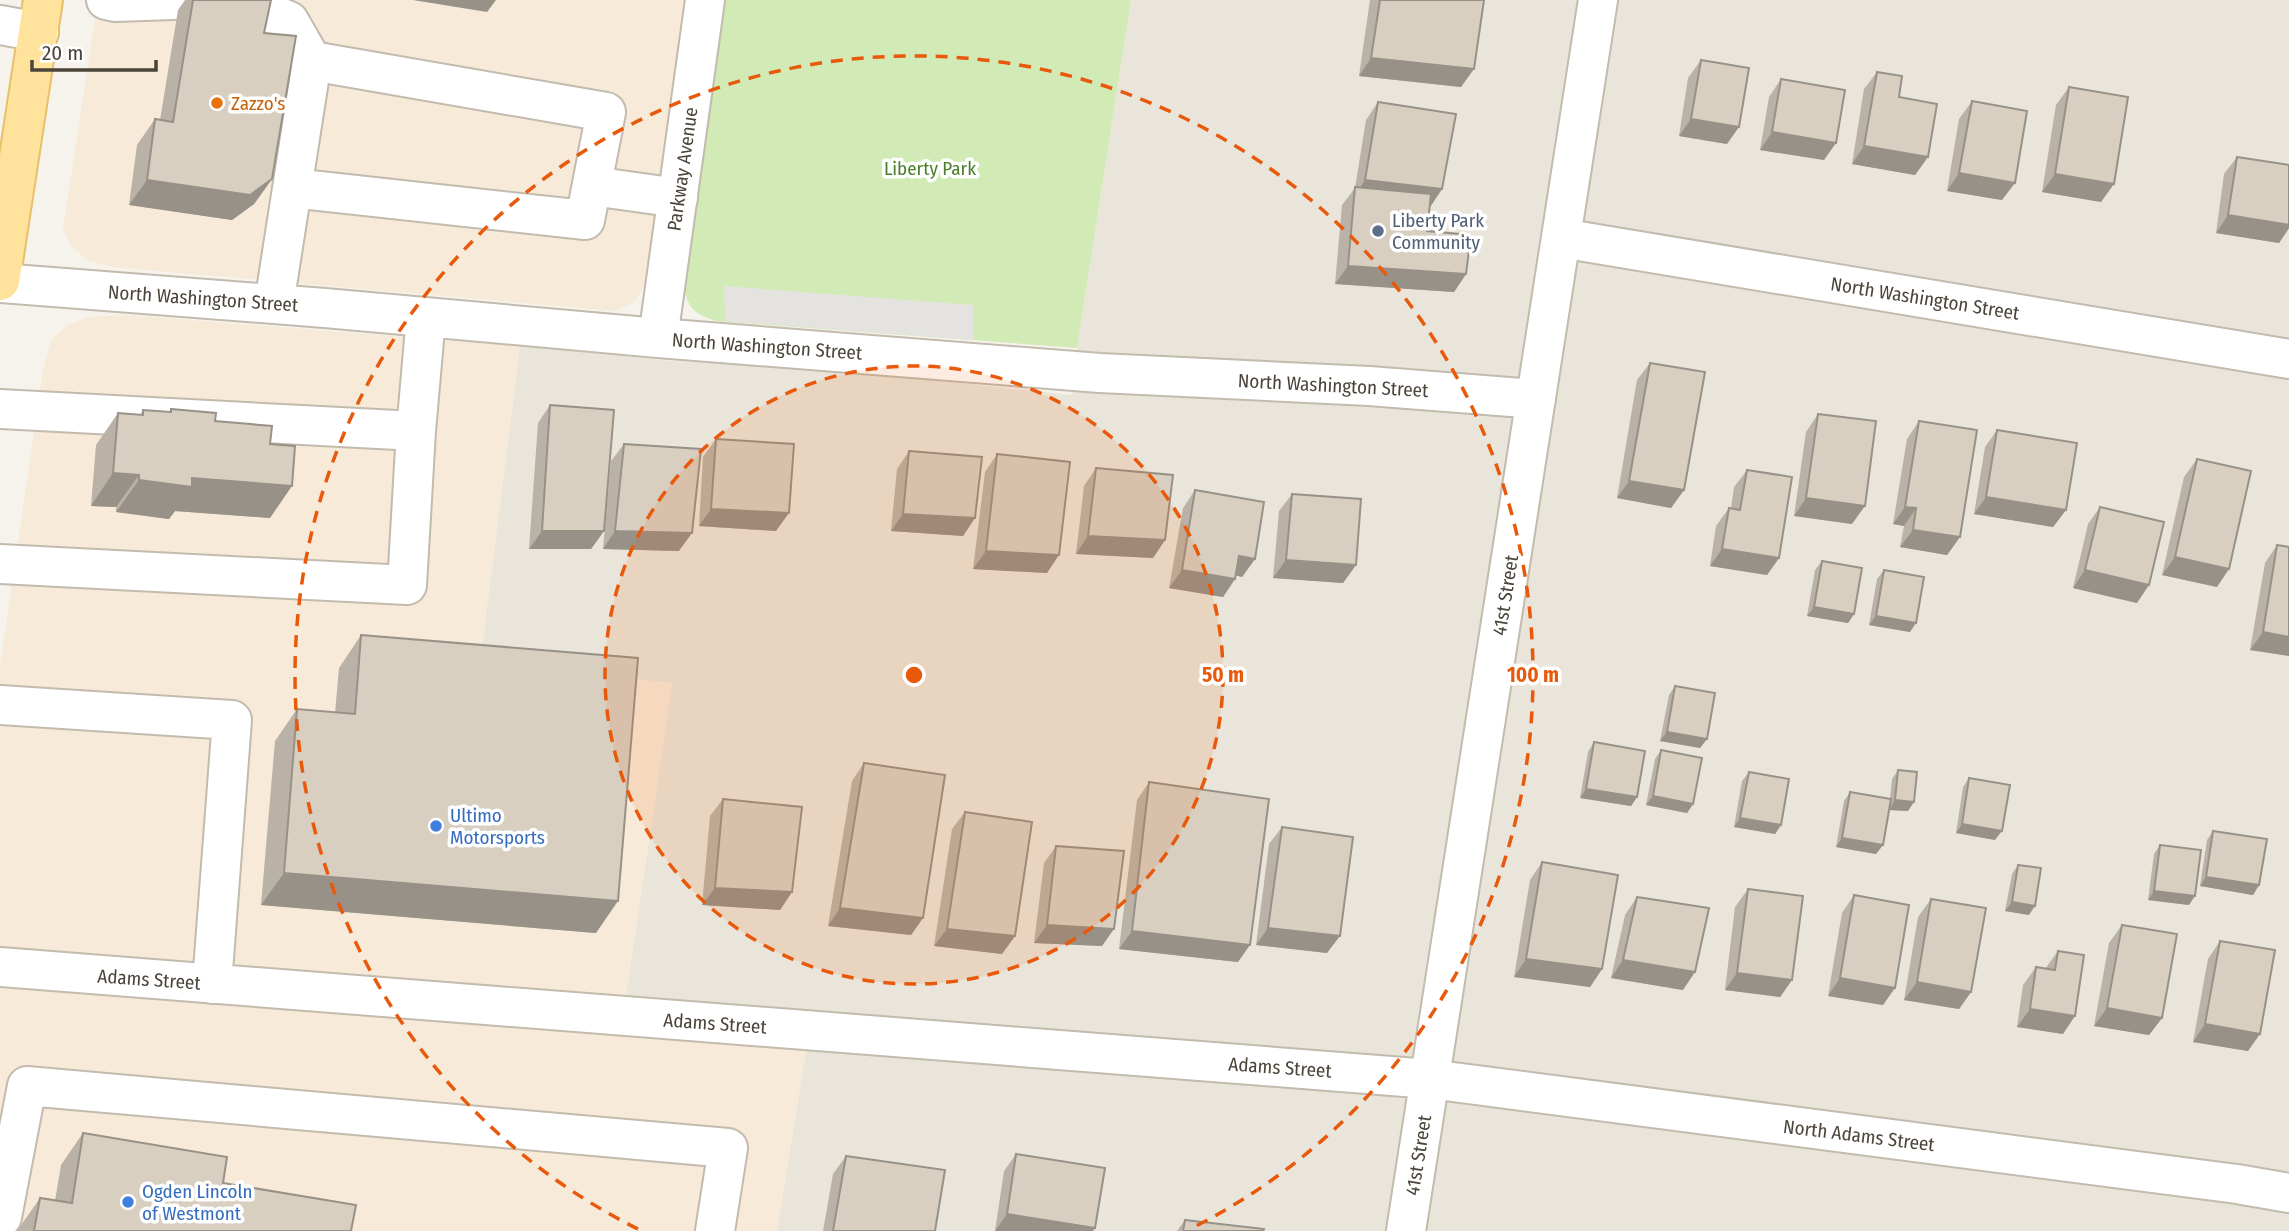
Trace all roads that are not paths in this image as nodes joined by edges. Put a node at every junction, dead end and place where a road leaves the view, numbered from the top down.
1 (106, 0) edge
2 (173, 0) edge
3 (239, 0) edge
4 (705, 0) edge
5 (1598, 0) edge
6 (41, 16) edge
7 (0, 25) edge
8 (312, 61) junction
9 (592, 186) junction
10 (292, 187) junction
11 (678, 198) junction
12 (1561, 238) junction
13 (0, 282) edge
14 (274, 304) junction
15 (426, 317) junction
16 (658, 338) junction
17 (2289, 359) edge
18 (1536, 399) junction
19 (0, 409) edge
20 (415, 431) junction
21 (0, 564) edge
22 (0, 705) edge
23 (0, 967) edge
24 (212, 984) junction
25 (1430, 1079) junction
26 (2289, 1193) edge
27 (0, 1219) edge
28 (715, 1231) edge
29 (1406, 1231) edge

1 - 2 street
3 - 8 street
4 - 11 street, Parkway Avenue
5 - 12 street, 41st Street
6 - 7 street
6 - 13 main road
8 - 9 street
8 - 10 street
9 - 10 street
9 - 11 street
10 - 14 street
11 - 16 street, Parkway Avenue
12 - 17 street, North Washington Street
12 - 18 street, 41st Street
13 - 14 street, North Washington Street
14 - 15 street, North Washington Street
15 - 16 street, North Washington Street
15 - 20 street
16 - 18 street, North Washington Street
18 - 25 street, 41st Street
19 - 20 street
20 - 21 street
22 - 24 street
23 - 24 street, Adams Street
24 - 25 street, Adams Street
25 - 26 street, North Adams Street
25 - 29 street, 41st Street
27 - 28 street

